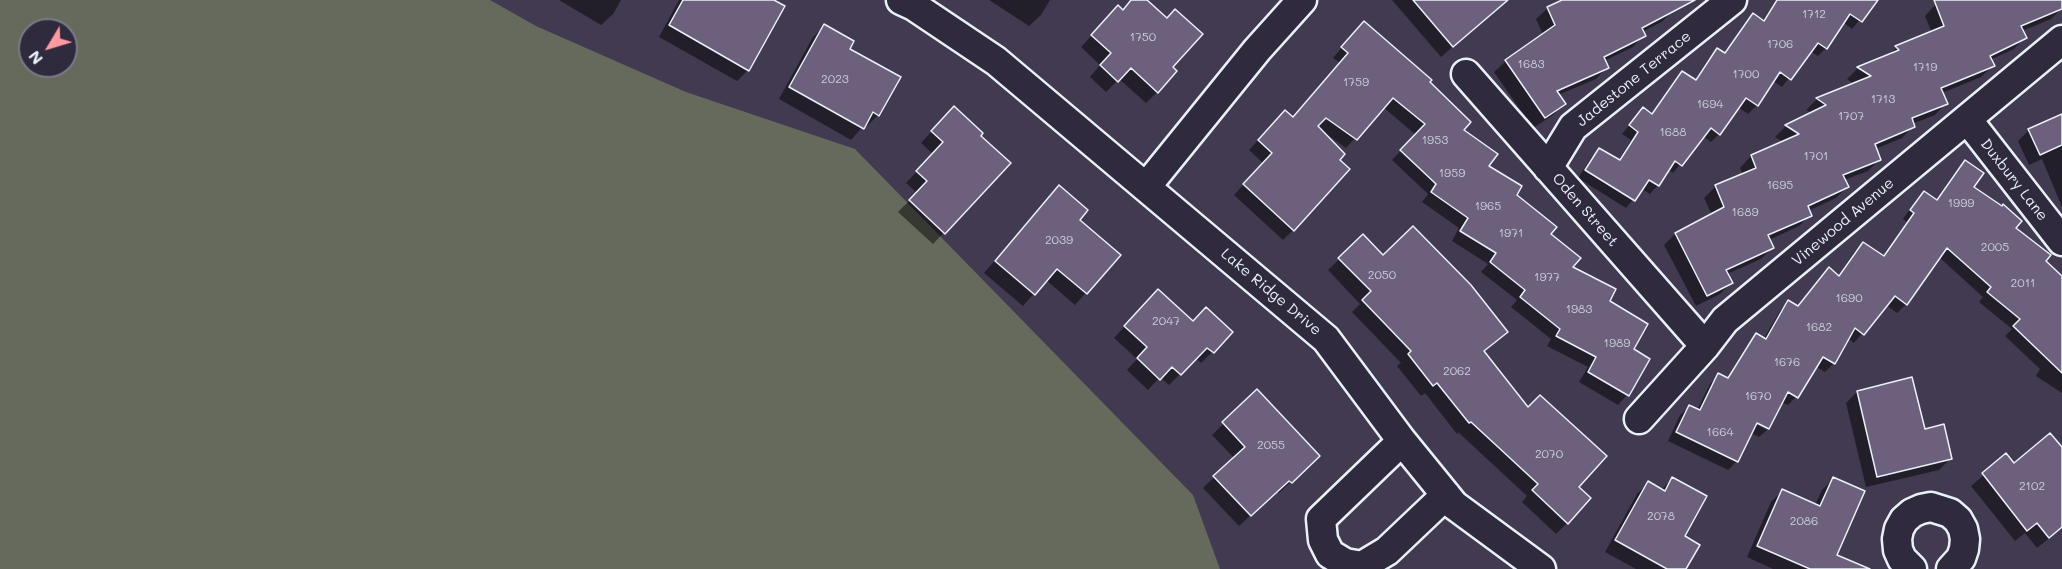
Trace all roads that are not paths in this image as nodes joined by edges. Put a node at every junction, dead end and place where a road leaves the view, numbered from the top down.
1 (902, 0) edge
2 (1302, 0) edge
3 (1732, 0) edge
4 (2062, 40) edge
5 (1466, 74) dead end
6 (1967, 119) junction
7 (1548, 168) junction
8 (1146, 187) junction
9 (2062, 240) edge
10 (1705, 346) junction
11 (1639, 419) dead end
12 (1402, 441) junction
13 (1446, 495) junction
14 (1541, 569) edge
15 (1912, 569) edge
16 (1951, 569) edge

1 - 8 street, Lake Ridge Drive
2 - 8 street
3 - 7 street, Jadestone Terrace
4 - 6 street, Vinewood Avenue
5 - 7 street, Oden Street
6 - 9 street, Duxbury Lane
6 - 10 street, Vinewood Avenue
7 - 10 street, Oden Street
8 - 12 street, Lake Ridge Drive
10 - 11 street, Vinewood Avenue
12 - 13 street, Lake Ridge Drive
12 - 13 street
13 - 14 street, Lake Ridge Drive
15 - 16 street

